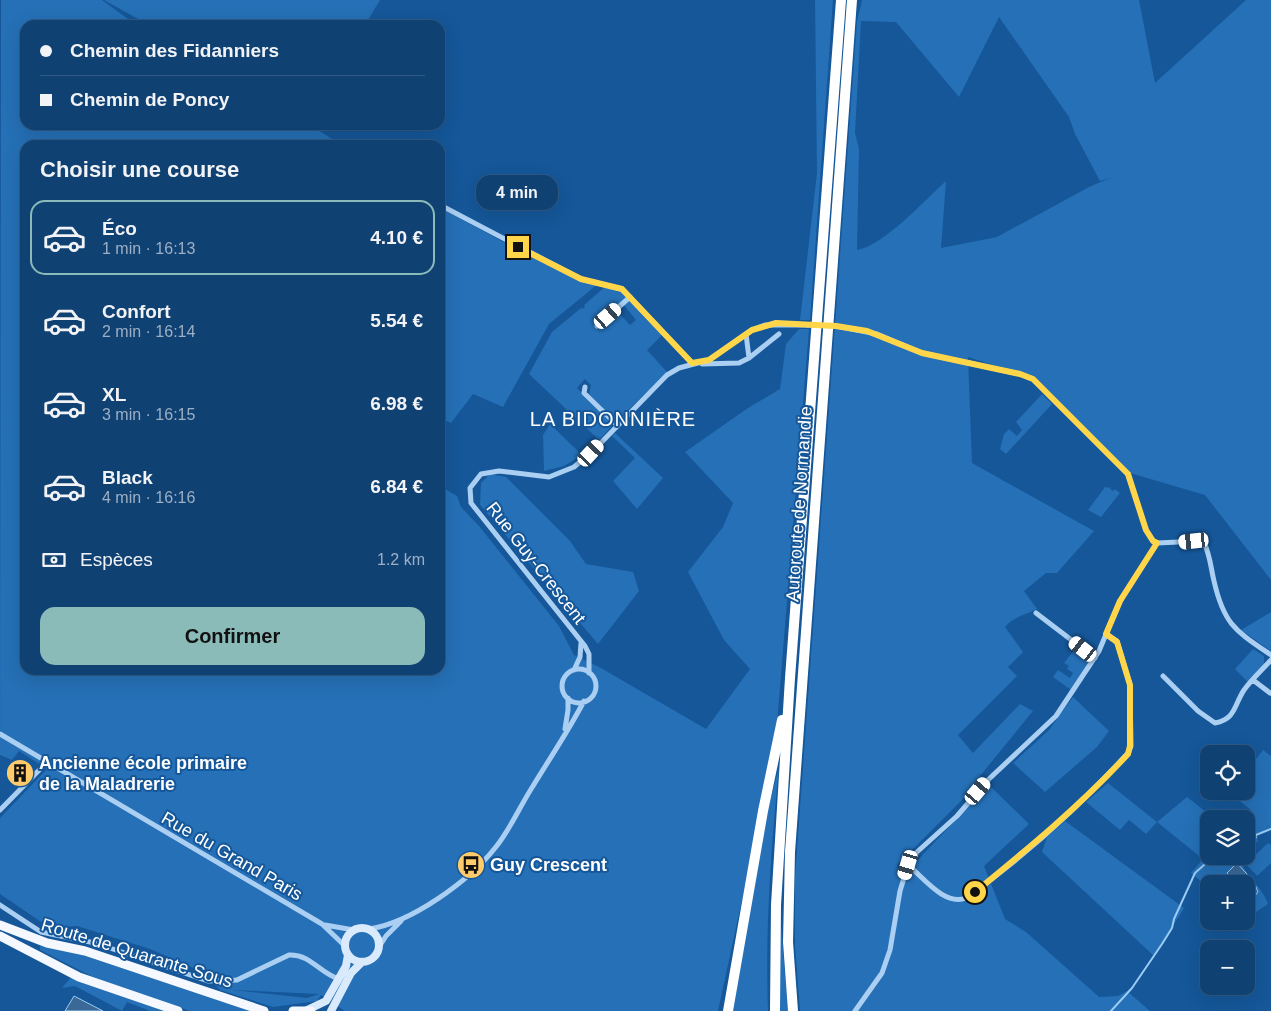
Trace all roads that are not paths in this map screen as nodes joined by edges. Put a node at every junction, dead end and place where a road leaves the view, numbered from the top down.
1 (841, 0) edge
2 (852, 0) edge
3 (445, 208) edge
4 (630, 297) junction
5 (597, 326) dead end
6 (746, 334) junction
7 (779, 334) dead end
8 (749, 358) junction
9 (694, 363) junction
10 (585, 387) dead end
11 (617, 425) junction
12 (1157, 543) junction
13 (1036, 613) dead end
14 (1106, 634) junction
15 (581, 643) junction
16 (1271, 655) edge
17 (1094, 658) junction
18 (1271, 660) edge
19 (574, 670) junction
20 (589, 673) junction
21 (1163, 676) dead end
22 (790, 678) junction
23 (1253, 680) junction
24 (1270, 693) edge
25 (568, 698) junction
26 (584, 701) junction
27 (564, 732) junction
28 (0, 734) edge
29 (47, 762) junction
30 (0, 810) edge
31 (908, 865) junction
32 (0, 905) edge
33 (404, 918) junction
34 (0, 924) edge
35 (322, 924) junction
36 (354, 930) junction
37 (369, 930) junction
38 (0, 936) edge
39 (345, 946) junction
40 (379, 947) junction
41 (348, 955) junction
42 (362, 962) junction
43 (339, 979) junction
44 (307, 1010) edge
45 (178, 1011) edge
46 (264, 1011) edge
47 (293, 1011) edge
48 (311, 1011) edge
49 (331, 1011) edge
50 (727, 1011) edge
51 (775, 1011) edge
52 (793, 1011) edge
53 (855, 1011) edge

1 - 22 highway, Autoroute de Normandie
2 - 52 highway, Autoroute de Normandie
3 - 4 street
4 - 5 street
4 - 9 street
6 - 8 street
6 - 9 street
6 - 12 street, bridge
7 - 8 street
8 - 9 street
9 - 11 street
10 - 11 street
11 - 15 street, Rue Guy-Crescent
12 - 14 street
12 - 16 street
13 - 17 street
14 - 17 street
14 - 31 street
15 - 19 street, Rue Guy-Crescent
15 - 20 street, Rue Guy-Crescent
17 - 31 street
18 - 23 street
19 - 20 street
19 - 25 street, Rue Guy-Crescent
20 - 26 street, Rue Guy-Crescent
21 - 23 street
22 - 50 highway
22 - 51 highway, Autoroute de Normandie
23 - 24 street
25 - 26 street
25 - 27 street, Rue Guy-Crescent
26 - 27 street, Rue Guy-Crescent
27 - 33 street, Rue Guy-Crescent
28 - 29 street, Rue du Grand Paris
29 - 30 street
29 - 35 street, Rue du Grand Paris
31 - 53 street
32 - 43 street
33 - 37 street, Rue Guy-Crescent
33 - 40 street, Rue Guy-Crescent
34 - 46 main road, Route de Quarante Sous
35 - 36 street, Rue du Grand Paris
35 - 39 street, Rue du Grand Paris
36 - 37 street
36 - 39 street
37 - 40 street
38 - 45 main road, Route de Quarante Sous
39 - 41 street
40 - 42 street
41 - 42 street
41 - 43 street
42 - 49 street
43 - 44 street
44 - 47 main road
44 - 48 main road

